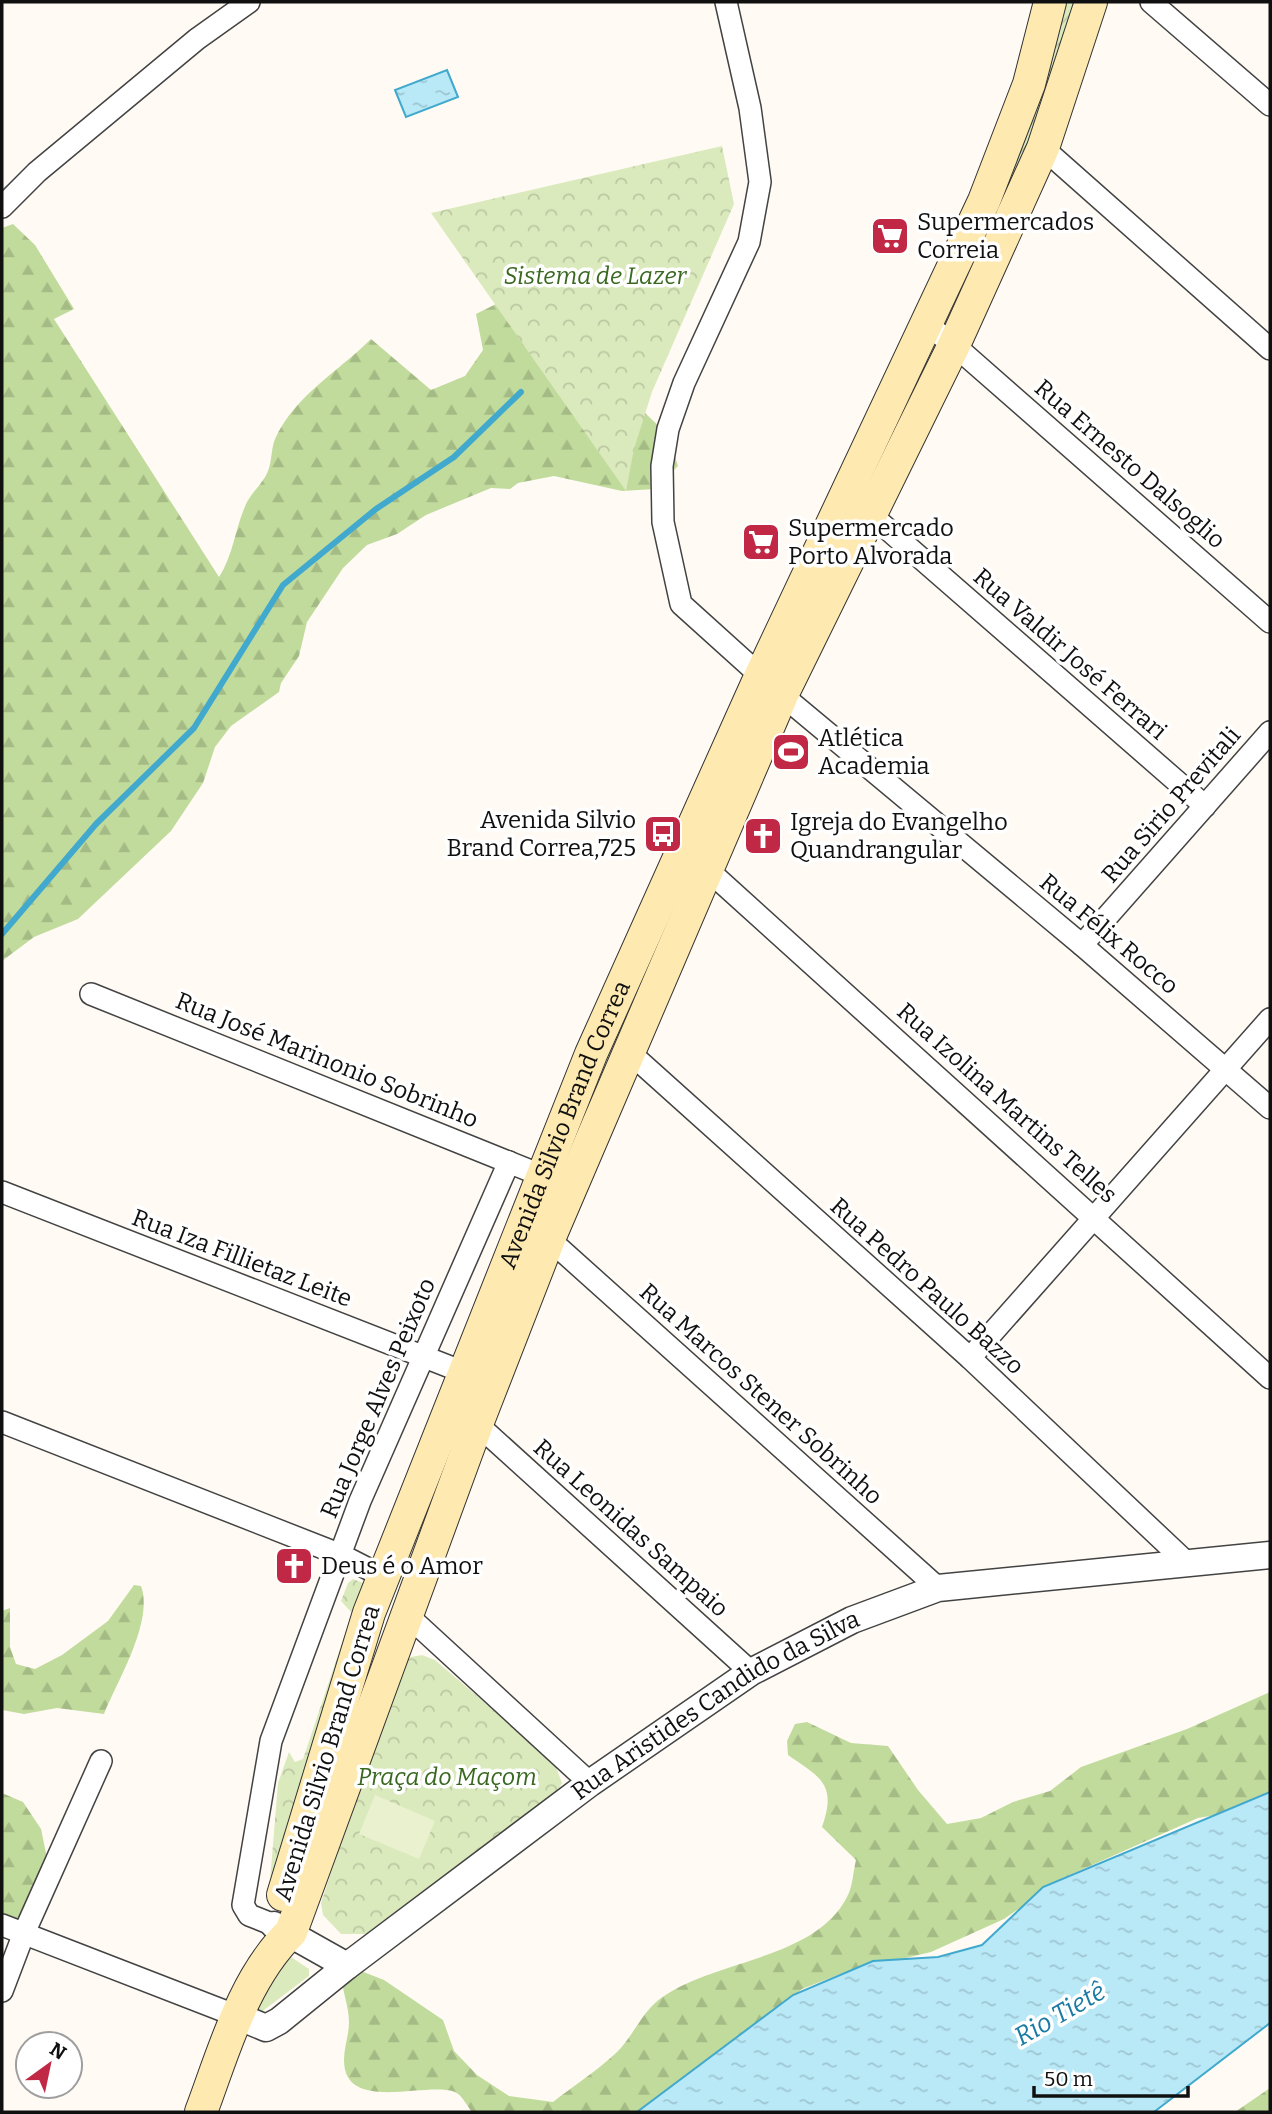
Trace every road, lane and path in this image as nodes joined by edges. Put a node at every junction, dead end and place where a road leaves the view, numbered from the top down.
1 (250, 2) edge
2 (726, 2) edge
3 (1050, 2) edge
4 (1091, 2) edge
5 (1151, 2) edge
6 (1270, 105) edge
7 (1043, 148) junction
8 (2, 207) edge
9 (926, 324) junction
10 (954, 345) junction
11 (1270, 349) edge
12 (869, 513) junction
13 (1270, 622) edge
14 (771, 685) junction
15 (1270, 732) edge
16 (1205, 806) junction
17 (708, 870) junction
18 (1082, 945) junction
19 (91, 994) dead end
20 (1270, 1019) edge
21 (629, 1052) junction
22 (1226, 1068) junction
23 (1270, 1108) edge
24 (509, 1162) junction
25 (543, 1176) junction
26 (2, 1192) edge
27 (1095, 1217) junction
28 (549, 1240) junction
29 (423, 1357) junction
30 (970, 1359) junction
31 (463, 1372) junction
32 (1270, 1378) edge
33 (2, 1422) edge
34 (477, 1423) junction
35 (341, 1555) junction
36 (1270, 1555) edge
37 (1187, 1563) junction
38 (384, 1577) junction
39 (938, 1588) junction
40 (406, 1614) junction
41 (751, 1672) junction
42 (101, 1761) dead end
43 (590, 1783) junction
44 (2, 1925) edge
45 (24, 1933) junction
46 (279, 1936) junction
47 (347, 1966) junction
48 (2, 1992) edge
49 (237, 2016) junction
50 (201, 2112) edge

1 - 8 street
2 - 14 street, Rua Félix Rocco
3 - 9 main road, Avenida Silvio Brand Correa
4 - 7 main road, Avenida Silvio Brand Correa
5 - 6 street
7 - 10 main road, Avenida Silvio Brand Correa
7 - 11 street
9 - 10 street
9 - 14 main road, Avenida Silvio Brand Correa
10 - 12 main road, Avenida Silvio Brand Correa
10 - 13 street, Rua Ernesto Dalsoglio
12 - 14 main road, Avenida Silvio Brand Correa
12 - 16 street, Rua Valdir José Ferrari
14 - 17 main road, Avenida Silvio Brand Correa
14 - 18 street, Rua Félix Rocco
14 - 25 main road, Avenida Silvio Brand Correa
15 - 16 street, Rua Sirio Previtali
16 - 18 street, Rua Sirio Previtali
17 - 21 main road, Avenida Silvio Brand Correa
17 - 27 street, Rua Izolina Martins Telles
18 - 22 street, Rua Félix Rocco
19 - 24 street, Rua José Marinonio Sobrinho
20 - 22 street
21 - 28 main road, Avenida Silvio Brand Correa
21 - 30 street, Rua Pedro Paulo Bazzo
22 - 23 street, Rua Félix Rocco
22 - 27 street
24 - 25 street, Rua José Marinonio Sobrinho
24 - 29 street, Rua Jorge Alves Peixoto
25 - 31 main road, Avenida Silvio Brand Correa
26 - 29 street, Rua Iza Fillietaz Leite
27 - 30 street
27 - 32 street, Rua Izolina Martins Telles
28 - 34 main road, Avenida Silvio Brand Correa
28 - 39 street, Rua Marcos Stener Sobrinho
29 - 31 street, Rua Iza Fillietaz Leite
29 - 35 street, Rua Jorge Alves Peixoto
30 - 37 street, Rua Pedro Paulo Bazzo
31 - 38 main road, Avenida Silvio Brand Correa
33 - 35 street
34 - 40 main road, Avenida Silvio Brand Correa
34 - 41 street, Rua Leonidas Sampaio
35 - 38 street
35 - 46 street, Rua Jorge Alves Peixoto
36 - 37 street, Rua Aristides Candido da Silva
37 - 39 street, Rua Aristides Candido da Silva
38 - 46 main road, Avenida Silvio Brand Correa
39 - 41 street, Rua Aristides Candido da Silva
40 - 43 street
40 - 46 main road, Avenida Silvio Brand Correa
41 - 43 street, Rua Aristides Candido da Silva
42 - 45 street
43 - 47 street, Rua Aristides Candido da Silva
44 - 45 street
45 - 48 street
45 - 49 street
46 - 47 street
46 - 49 main road
47 - 49 street, Rua Aristides Candido da Silva
49 - 50 main road

